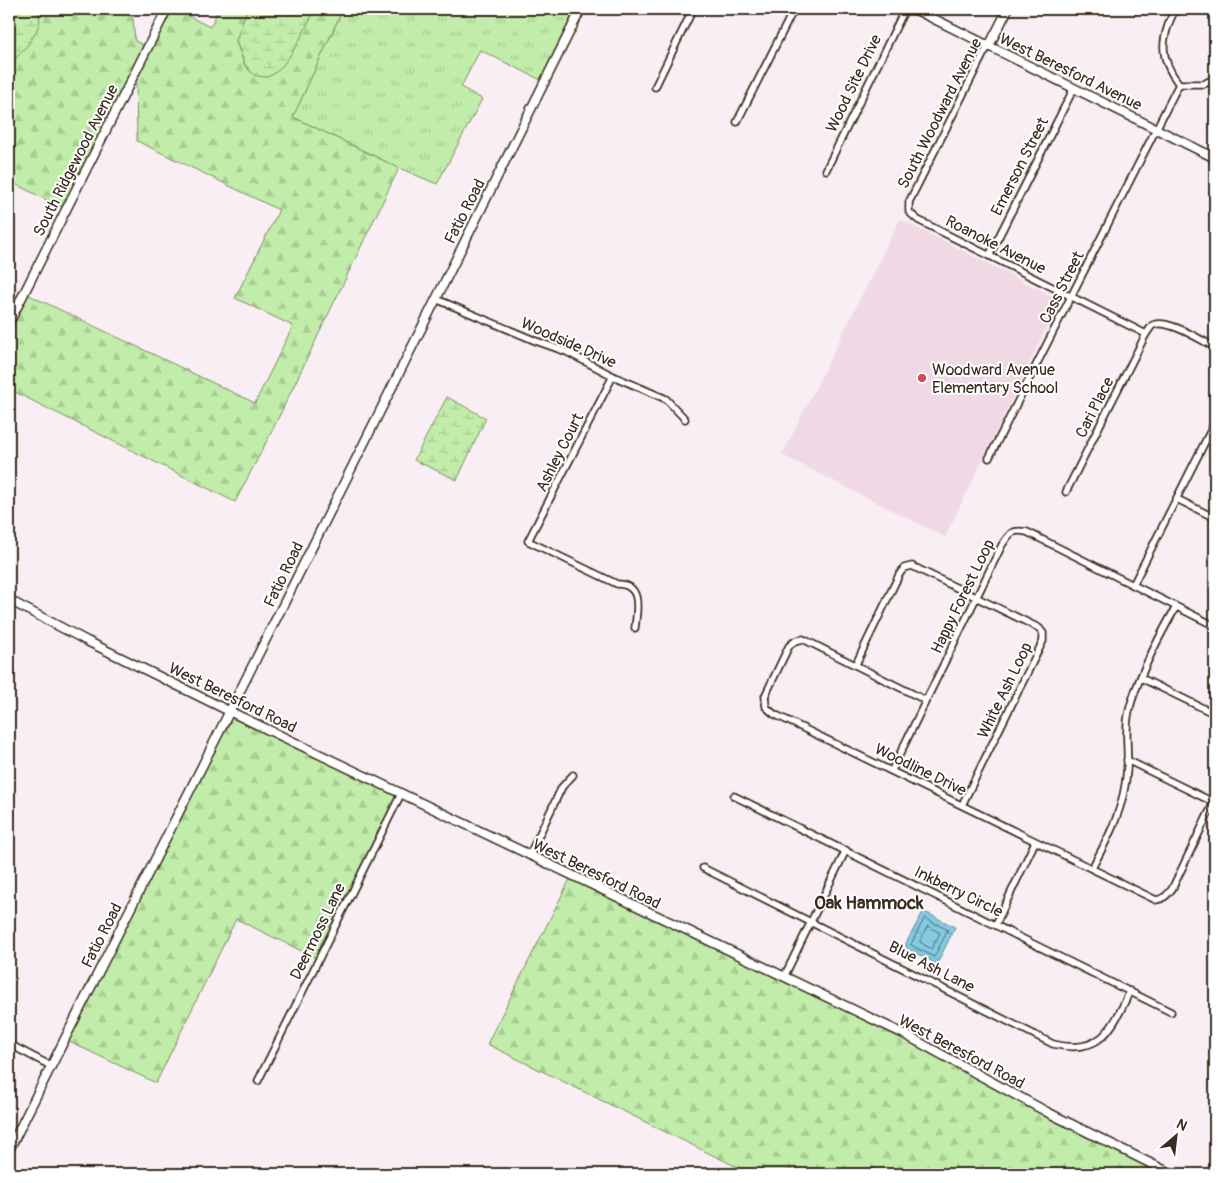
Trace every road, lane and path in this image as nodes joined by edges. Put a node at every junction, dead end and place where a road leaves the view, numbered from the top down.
1 (167, 9) edge
2 (581, 9) edge
3 (693, 9) edge
4 (794, 9) edge
5 (905, 9) edge
6 (914, 9) edge
7 (1008, 9) edge
8 (1175, 9) edge
9 (989, 46) junction
10 (1215, 78) edge
11 (1178, 84) junction
12 (655, 87) dead end
13 (1074, 88) junction
14 (737, 122) dead end
15 (1156, 128) junction
16 (1215, 158) edge
17 (826, 170) dead end
18 (909, 202) joint
19 (988, 256) junction
20 (1071, 297) junction
21 (436, 299) junction
22 (9, 323) edge
23 (1146, 334) junction
24 (1215, 347) edge
25 (613, 376) junction
26 (685, 419) dead end
27 (1215, 422) edge
28 (989, 458) dead end
29 (1066, 492) dead end
30 (1177, 499) junction
31 (1215, 518) edge
32 (1133, 585) junction
33 (977, 597) junction
34 (9, 600) edge
35 (1176, 607) junction
36 (1215, 626) edge
37 (635, 628) dead end
38 (856, 664) junction
39 (1141, 678) junction
40 (925, 700) junction
41 (231, 712) junction
42 (1215, 714) edge
43 (1127, 760) junction
44 (892, 770) junction
45 (572, 775) dead end
46 (401, 794) junction
47 (734, 796) dead end
48 (1215, 803) edge
49 (962, 805) junction
50 (1035, 842) junction
51 (846, 850) junction
52 (529, 856) junction
53 (702, 868) dead end
54 (1092, 868) junction
55 (810, 922) junction
56 (996, 924) junction
57 (784, 978) junction
58 (1130, 991) junction
59 (1171, 1012) dead end
60 (9, 1044) edge
61 (51, 1066) junction
62 (258, 1081) dead end
63 (9, 1150) edge
64 (1172, 1174) edge

1 - 22 street, South Ridgewood Avenue
2 - 21 street, Fatio Road
3 - 12 street
4 - 14 street
5 - 17 street, Wood Site Drive
6 - 9 street, West Beresford Avenue
7 - 9 street, South Woodward Avenue
8 - 11 street
9 - 13 street, West Beresford Avenue
9 - 18 street, South Woodward Avenue
10 - 11 street
11 - 15 street, Cass Street
13 - 15 street, West Beresford Avenue
13 - 19 street, Emerson Street
15 - 16 street, West Beresford Avenue
15 - 20 street, Cass Street
18 - 19 street, Roanoke Avenue
19 - 20 street, Roanoke Avenue
20 - 23 street, Roanoke Avenue
20 - 28 street, Cass Street
21 - 25 street, Woodside Drive
21 - 41 street, Fatio Road
23 - 24 street
23 - 29 street, Cari Place
25 - 26 street, Woodside Drive
25 - 37 street, Ashley Court
27 - 30 street
30 - 31 street
30 - 32 street
32 - 33 street, Happy Forest Loop
32 - 35 street, Happy Forest Loop
33 - 38 street, White Ash Loop
33 - 40 street, Happy Forest Loop
33 - 49 street, White Ash Loop
34 - 41 street, West Beresford Road
35 - 36 street, Happy Forest Loop
35 - 39 street
38 - 40 street, Woodline Drive
38 - 44 street, Woodline Drive
39 - 42 street
39 - 43 street
40 - 44 street, Happy Forest Loop
41 - 46 street, West Beresford Road
41 - 61 street, Fatio Road
43 - 48 street
43 - 54 street
44 - 49 street, Woodline Drive
45 - 52 street
46 - 52 street, West Beresford Road
46 - 62 street, Deermoss Lane
47 - 51 street, Inkberry Circle
48 - 54 street, Woodline Drive
49 - 50 street, Woodline Drive
50 - 54 street, Woodline Drive
50 - 56 street
51 - 55 street
51 - 56 street, Inkberry Circle
52 - 57 street, West Beresford Road
53 - 55 street, Blue Ash Lane
55 - 57 street
55 - 58 street, Blue Ash Lane
56 - 58 street, Inkberry Circle
57 - 64 street, West Beresford Road
58 - 59 street, Inkberry Circle
60 - 61 street
61 - 63 street, Fatio Road

